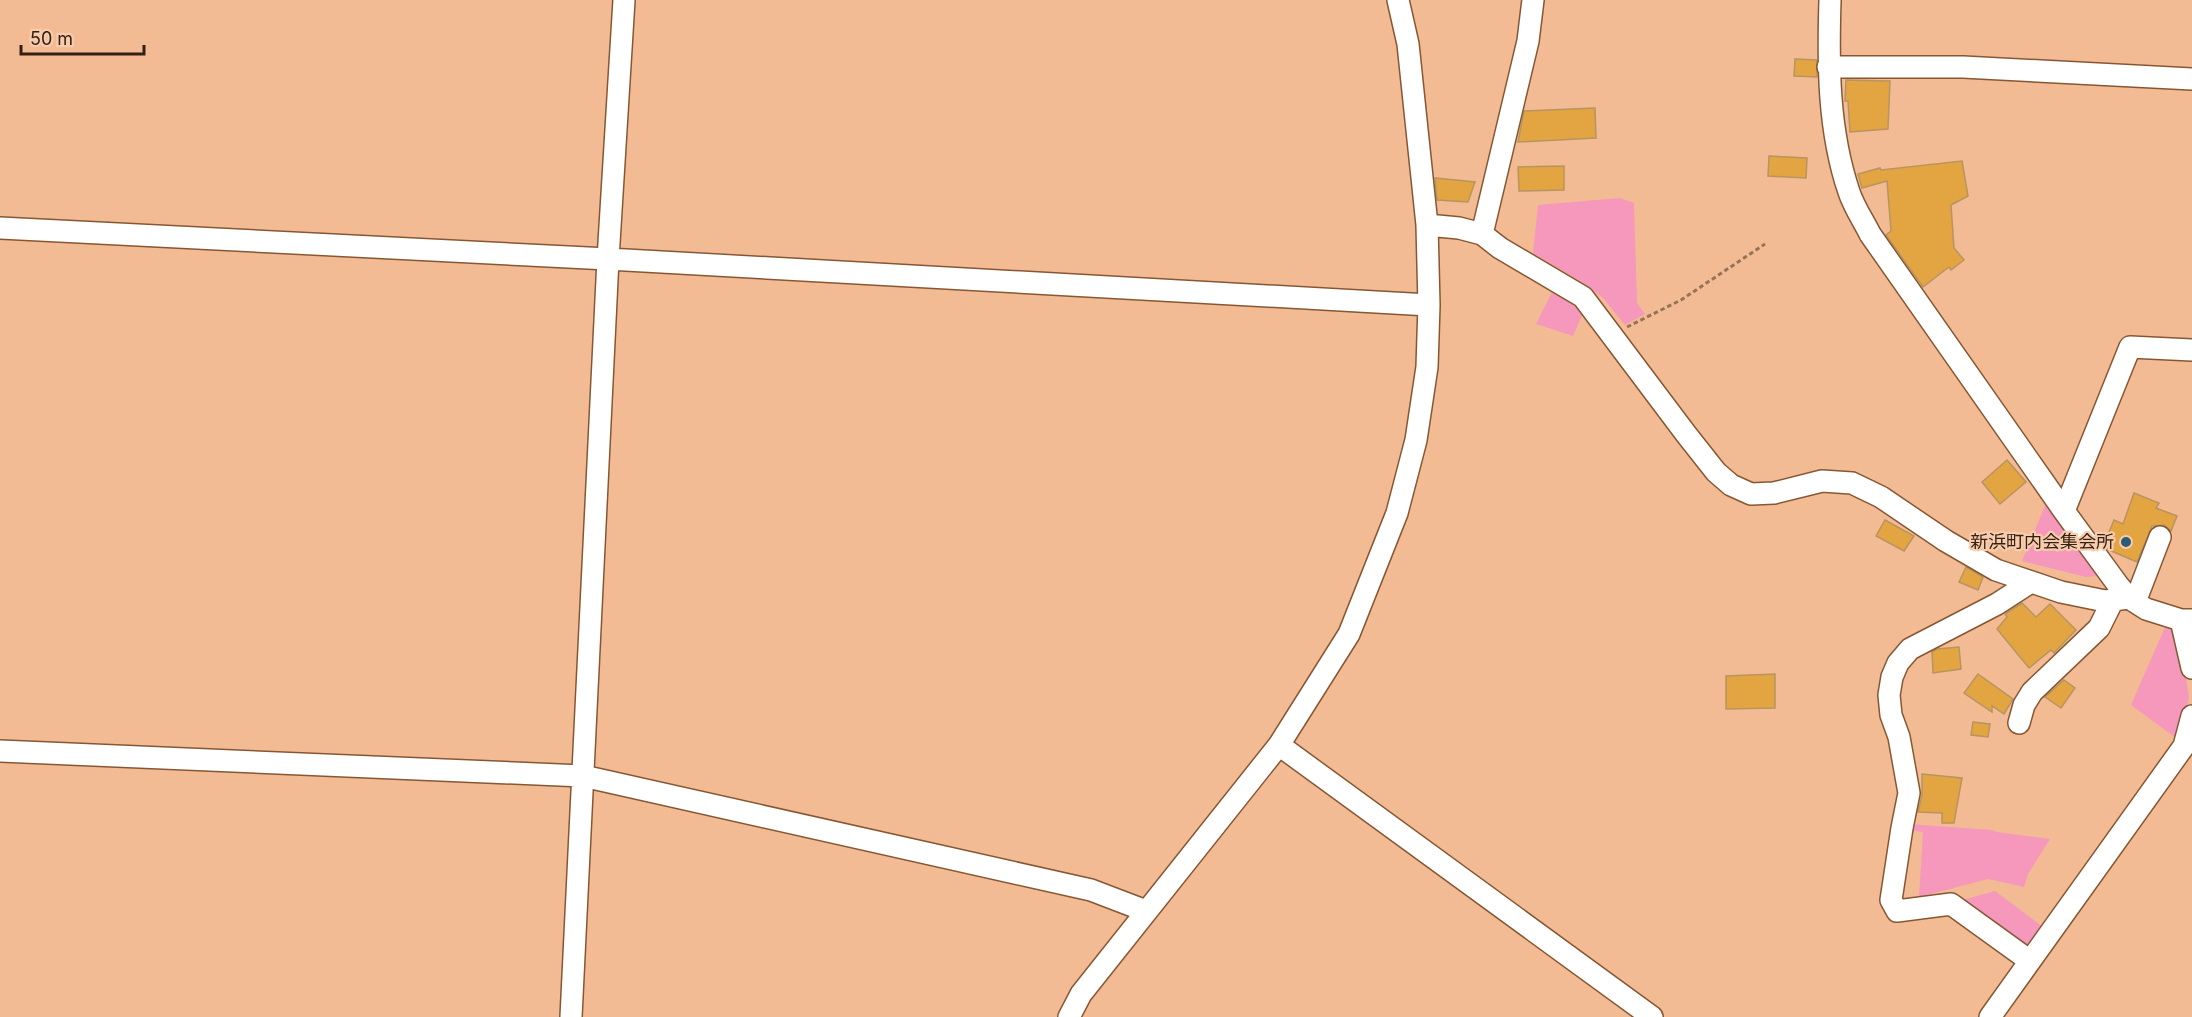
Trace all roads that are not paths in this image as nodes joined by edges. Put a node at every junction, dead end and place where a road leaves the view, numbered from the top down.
1 (624, 0) edge
2 (1398, 0) edge
3 (1533, 0) edge
4 (1830, 0) edge
5 (1828, 67) junction
6 (2192, 78) edge
7 (1427, 225) junction
8 (0, 228) edge
9 (1482, 234) junction
10 (608, 259) junction
11 (1429, 305) junction
12 (2192, 350) edge
13 (2064, 511) junction
14 (2160, 537) dead end
15 (2031, 582) junction
16 (2125, 600) junction
17 (2186, 620) edge
18 (2192, 668) edge
19 (2192, 716) edge
20 (2019, 723) dead end
21 (1279, 744) junction
22 (0, 751) edge
23 (2185, 761) edge
24 (583, 776) junction
25 (1146, 911) junction
26 (2030, 961) junction
27 (571, 1017) edge
28 (1069, 1017) edge
29 (1652, 1017) edge
30 (1990, 1017) edge

1 - 10 street
2 - 7 street
3 - 9 street
4 - 5 street
5 - 6 street
5 - 13 street
7 - 9 street
7 - 11 street
8 - 10 street
9 - 15 street
10 - 11 street
10 - 24 street
11 - 21 street
12 - 13 street
13 - 16 street
14 - 16 street
15 - 16 street
15 - 26 street
16 - 17 street
16 - 20 street
17 - 18 street
19 - 23 street
21 - 25 street
21 - 29 street
22 - 24 street
23 - 26 street
24 - 25 street
24 - 27 street
25 - 28 street
26 - 30 street

